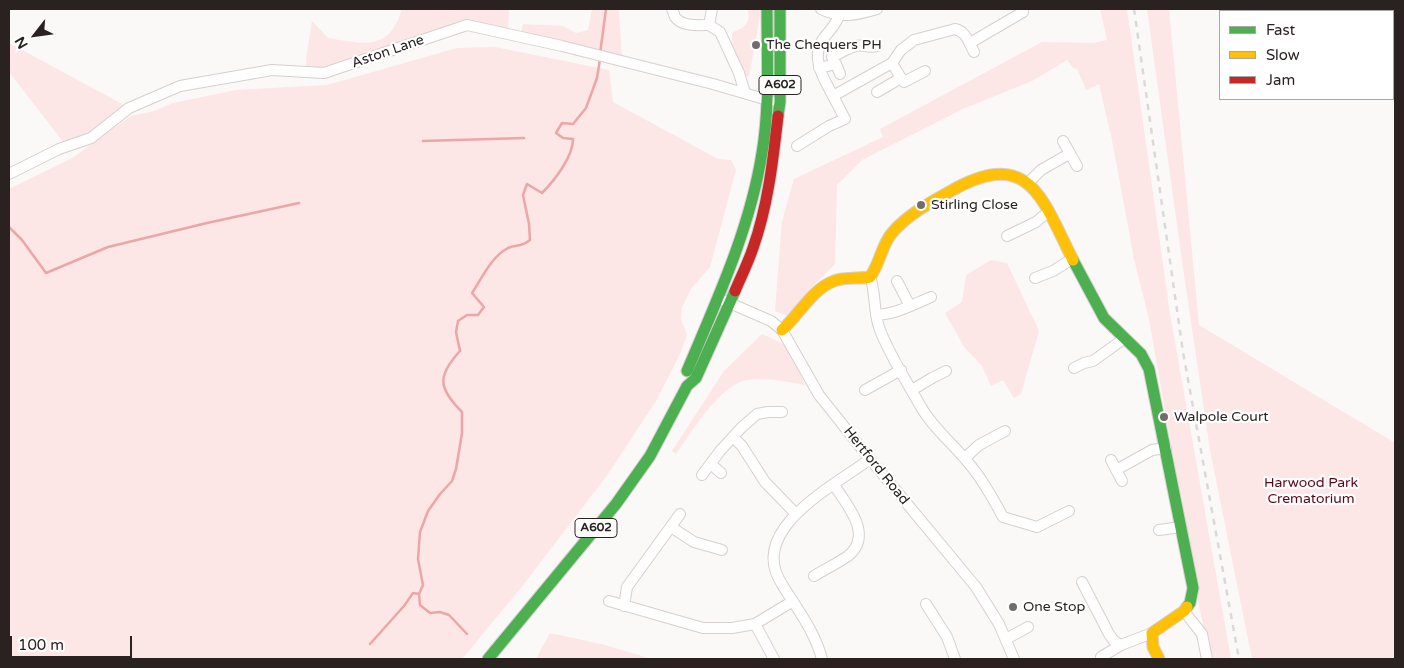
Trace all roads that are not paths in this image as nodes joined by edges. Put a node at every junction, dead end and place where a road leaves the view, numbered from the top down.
1 (672, 9) edge
2 (712, 9) edge
3 (767, 9) edge
4 (780, 9) edge
5 (821, 9) edge
6 (877, 9) edge
7 (1023, 12) dead end
8 (839, 16) junction
9 (709, 25) junction
10 (877, 46) dead end
11 (832, 56) junction
12 (892, 63) junction
13 (819, 68) junction
14 (925, 71) dead end
15 (840, 74) dead end
16 (901, 78) junction
17 (877, 92) dead end
18 (745, 93) junction
19 (833, 96) junction
20 (766, 101) junction
21 (780, 102) junction
22 (1063, 141) dead end
23 (797, 146) dead end
24 (1069, 154) junction
25 (1077, 166) dead end
26 (9, 174) edge
27 (1028, 184) junction
28 (1048, 212) junction
29 (1006, 236) dead end
30 (1072, 259) junction
31 (870, 277) junction
32 (1035, 278) dead end
33 (897, 281) dead end
34 (931, 296) dead end
35 (717, 297) junction
36 (729, 303) junction
37 (910, 306) junction
38 (876, 315) junction
39 (782, 330) junction
40 (1125, 338) junction
41 (1074, 368) dead end
42 (901, 370) junction
43 (946, 371) dead end
44 (687, 386) junction
45 (865, 390) dead end
46 (912, 390) junction
47 (782, 412) dead end
48 (1005, 431) dead end
49 (733, 437) junction
50 (1166, 448) junction
51 (965, 458) junction
52 (870, 460) junction
53 (711, 464) junction
54 (722, 473) dead end
55 (702, 475) dead end
56 (1122, 481) dead end
57 (834, 485) junction
58 (1069, 511) dead end
59 (680, 514) dead end
60 (796, 514) junction
61 (671, 527) junction
62 (1181, 527) junction
63 (1159, 530) dead end
64 (722, 550) dead end
65 (814, 576) dead end
66 (1082, 582) dead end
67 (608, 600) dead end
68 (793, 601) junction
69 (926, 604) dead end
70 (624, 606) junction
71 (1184, 611) junction
72 (755, 624) junction
73 (1028, 626) dead end
74 (1152, 633) junction
75 (1006, 639) junction
76 (1121, 645) junction
77 (1101, 658) dead end
78 (488, 659) edge
79 (774, 659) edge
80 (822, 659) edge
81 (955, 659) edge
82 (1014, 659) edge
83 (1158, 659) edge
84 (1207, 659) edge

1 - 9 street
2 - 9 street
3 - 20 main road, A602
4 - 21 main road, A602
5 - 8 street
6 - 8 street
7 - 12 street
8 - 13 street
9 - 18 street
10 - 11 street
11 - 13 street
11 - 15 street
12 - 16 street
12 - 19 street
13 - 19 street
14 - 16 street
16 - 17 street
18 - 20 street, Aston Lane
18 - 26 street, Aston Lane
19 - 23 street
20 - 21 street, Aston Lane
20 - 35 main road, A602
21 - 36 main road, A602
22 - 24 street
24 - 25 street
24 - 27 street
27 - 28 main road
27 - 31 main road
28 - 29 street
28 - 30 main road
30 - 32 street
30 - 40 main road
31 - 38 street
31 - 39 main road
33 - 37 street
34 - 37 street
35 - 36 street, Hertford Road
35 - 44 main road, A602
36 - 39 street, Hertford Road
36 - 44 main road, A602
37 - 38 street
38 - 42 street
39 - 52 street, Hertford Road
40 - 41 street
40 - 50 main road
42 - 45 street
42 - 46 street
43 - 46 street
44 - 78 main road, A602
46 - 51 street
47 - 49 street
48 - 51 street
49 - 53 street
49 - 60 street
50 - 56 street
50 - 62 main road
51 - 58 street
52 - 57 street
52 - 75 street, Hertford Road
53 - 54 street
53 - 55 street
57 - 60 street
57 - 65 street
59 - 61 street
60 - 68 street
61 - 64 street
61 - 70 street
62 - 63 street
62 - 71 main road
66 - 76 street
67 - 70 street
68 - 72 street
68 - 80 street
69 - 81 street
70 - 72 street
71 - 74 main road
71 - 84 street
72 - 79 street
73 - 75 street
74 - 76 street
74 - 83 main road
75 - 82 street, Hertford Road
76 - 77 street

